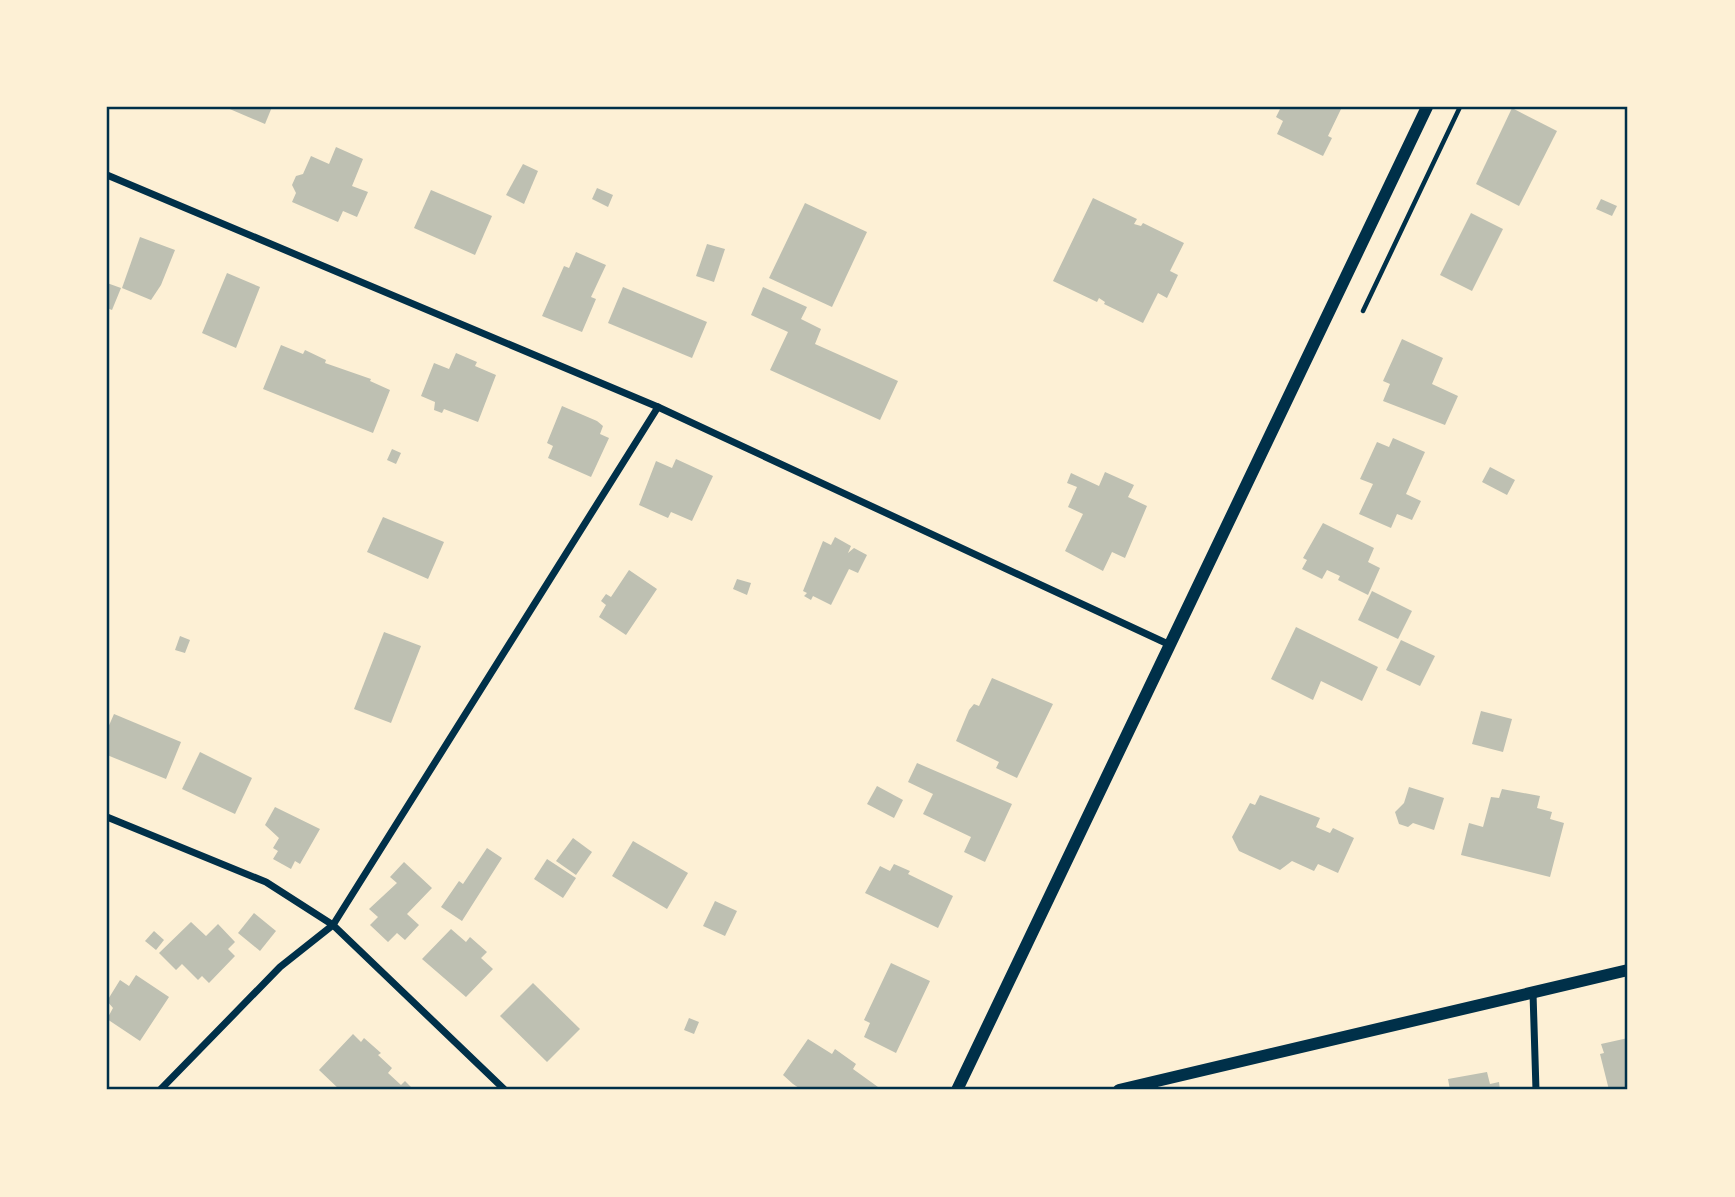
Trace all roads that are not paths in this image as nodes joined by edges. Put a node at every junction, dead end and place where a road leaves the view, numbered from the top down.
1 (1426, 107) edge
2 (107, 175) edge
3 (658, 407) junction
4 (1168, 644) junction
5 (107, 817) edge
6 (333, 925) junction
7 (1628, 970) edge
8 (1533, 993) junction
9 (160, 1090) edge
10 (505, 1090) edge
11 (957, 1090) edge
12 (1119, 1090) edge
13 (1536, 1090) edge

1 - 4 street
2 - 3 street
3 - 4 street
3 - 6 street
4 - 11 street
5 - 6 street
6 - 9 street
6 - 10 street
7 - 8 street
8 - 12 street
8 - 13 street

